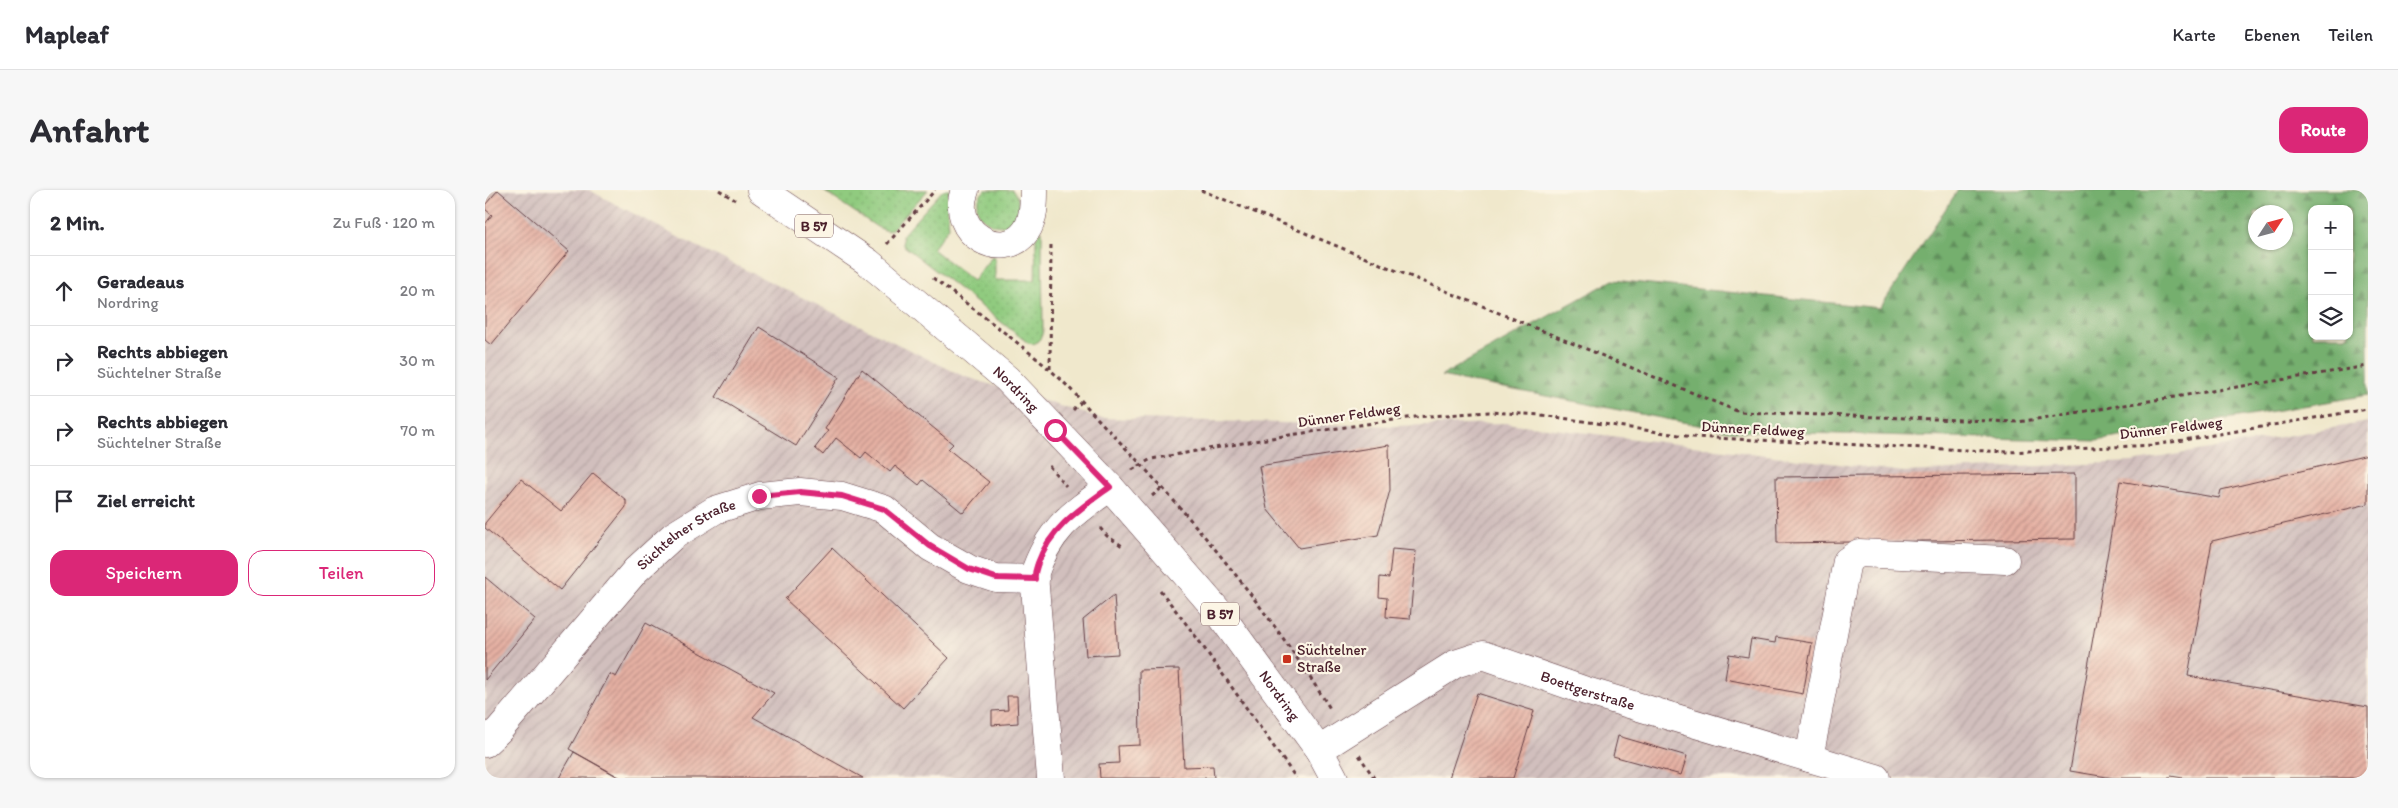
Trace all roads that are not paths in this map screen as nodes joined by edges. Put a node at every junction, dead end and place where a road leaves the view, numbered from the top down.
1 (761, 190) edge
2 (965, 190) edge
3 (1034, 201) edge
4 (1110, 487) junction
5 (2005, 560) dead end
6 (1035, 579) junction
7 (485, 743) edge
8 (1319, 750) junction
9 (1809, 758) junction
10 (1051, 778) edge
11 (1334, 778) edge
12 (1876, 778) edge

1 - 4 street, Nordring / B 57
2 - 3 street
4 - 6 street
4 - 8 street, Nordring / B 57
5 - 9 street
6 - 7 street, Süchtelner Straße
6 - 10 street
8 - 9 street, Boettgerstraße
8 - 11 street, Nordring / B 57
9 - 12 street, Boettgerstraße

